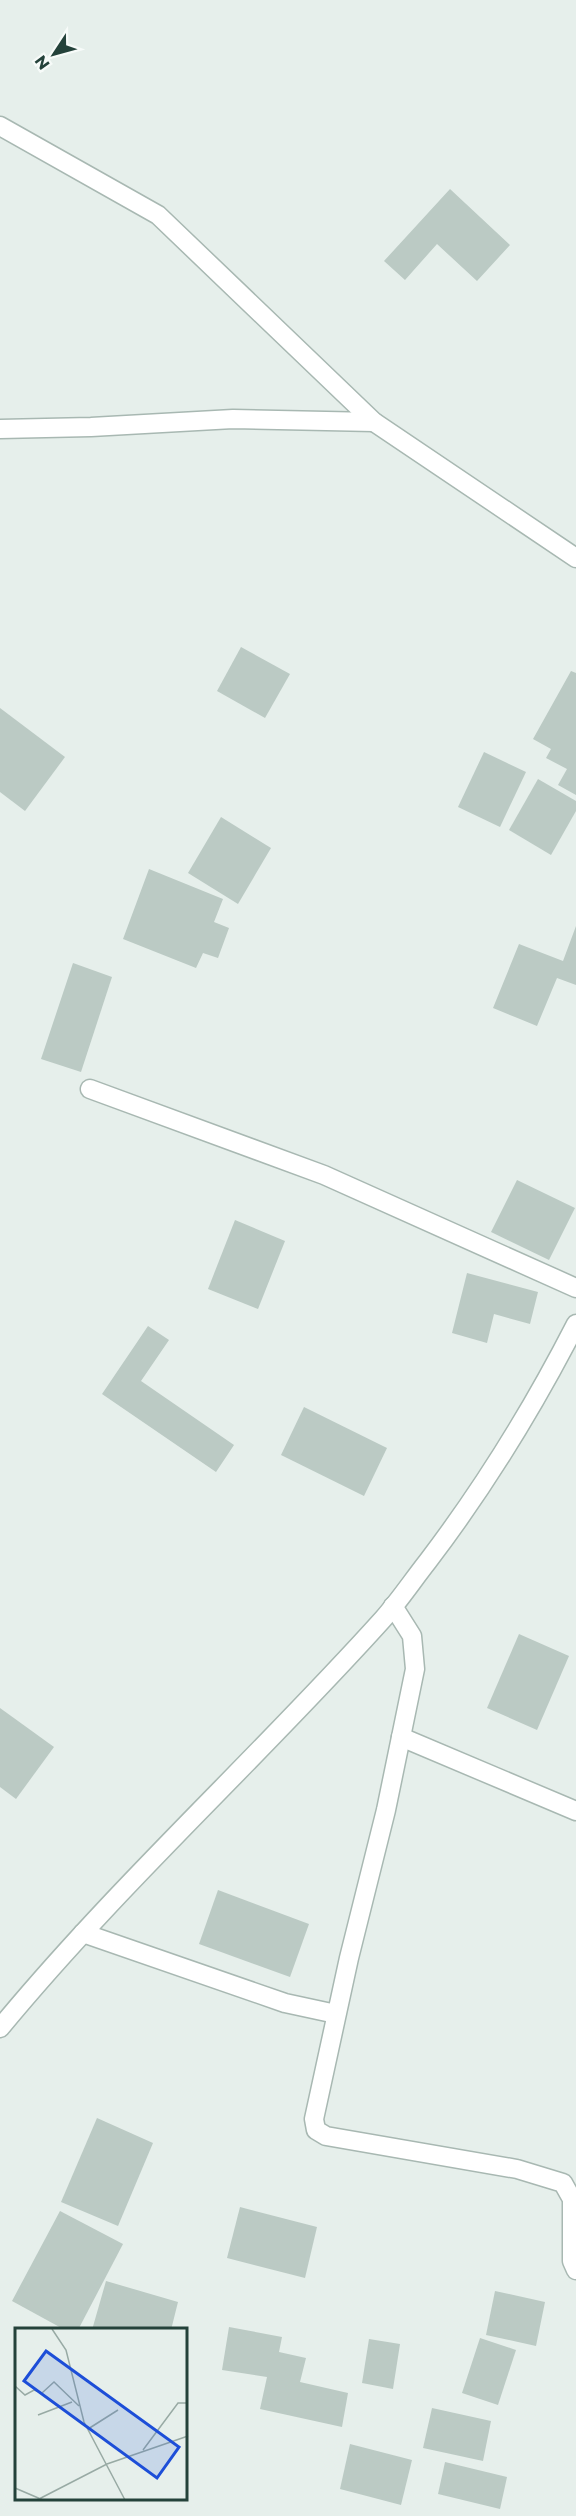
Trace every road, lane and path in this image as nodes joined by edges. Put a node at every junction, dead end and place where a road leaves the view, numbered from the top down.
1 (0, 126) edge
2 (374, 422) junction
3 (0, 429) edge
4 (576, 558) edge
5 (90, 1089) dead end
6 (576, 1288) edge
7 (576, 1324) edge
8 (393, 1606) junction
9 (401, 1737) junction
10 (576, 1810) edge
11 (83, 1933) junction
12 (336, 2014) junction
13 (0, 2028) edge
14 (576, 2270) edge

1 - 2 street
2 - 3 street
2 - 4 street
5 - 6 street
7 - 8 street
8 - 9 street
8 - 11 street
9 - 10 street
9 - 12 street
11 - 12 street
11 - 13 street
12 - 14 street

